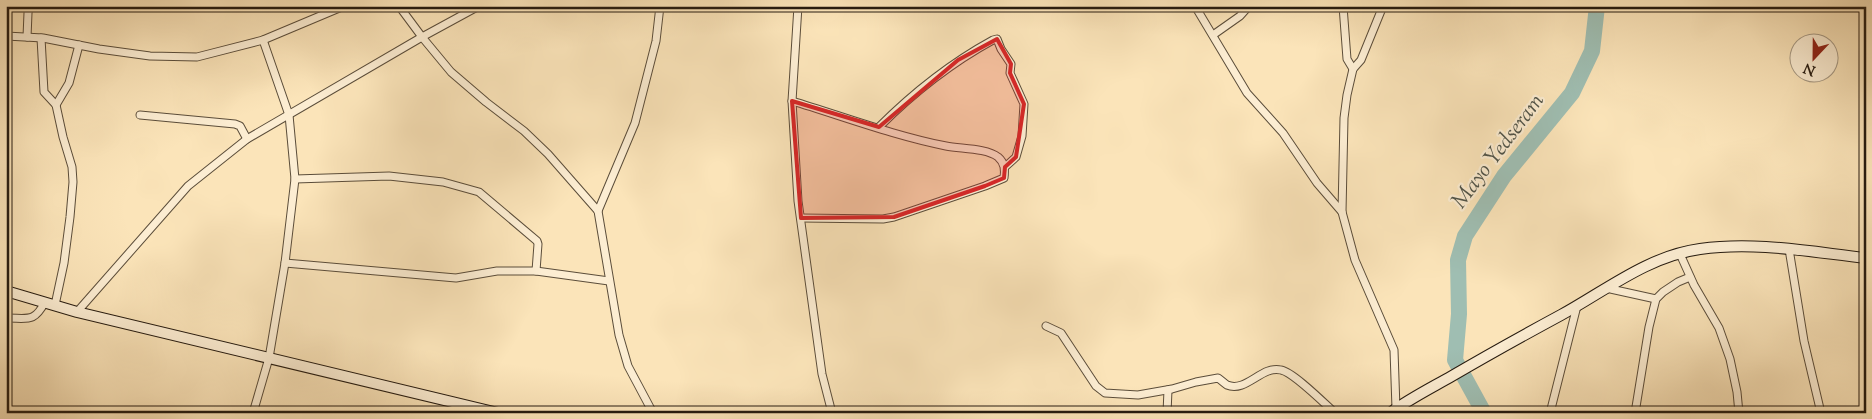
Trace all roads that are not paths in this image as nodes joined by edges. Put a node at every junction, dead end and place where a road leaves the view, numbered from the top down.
1 (344, 6) edge
2 (399, 6) edge
3 (660, 6) edge
4 (798, 6) edge
5 (1195, 6) edge
6 (1249, 6) edge
7 (1343, 6) edge
8 (1383, 6) edge
9 (476, 7) edge
10 (27, 8) edge
11 (6, 36) edge
12 (1213, 36) junction
13 (28, 37) junction
14 (422, 37) junction
15 (41, 38) junction
16 (263, 40) junction
17 (80, 45) junction
18 (1353, 69) junction
19 (792, 102) junction
20 (56, 105) junction
21 (140, 115) dead end
22 (290, 115) junction
23 (879, 127) junction
24 (247, 139) junction
25 (1005, 167) junction
26 (295, 179) junction
27 (598, 211) junction
28 (1342, 212) junction
29 (801, 218) junction
30 (1789, 249) junction
31 (1680, 254) junction
32 (1866, 258) edge
33 (284, 263) junction
34 (536, 271) junction
35 (1690, 277) junction
36 (609, 281) junction
37 (1606, 288) junction
38 (6, 291) edge
39 (1656, 299) junction
40 (50, 304) junction
41 (1578, 306) junction
42 (77, 312) junction
43 (6, 318) edge
44 (1046, 326) dead end
45 (269, 358) junction
46 (1168, 390) junction
47 (464, 409) edge
48 (1393, 411) edge
49 (253, 413) edge
50 (498, 413) edge
51 (653, 413) edge
52 (832, 413) edge
53 (1167, 413) edge
54 (1335, 413) edge
55 (1550, 413) edge
56 (1635, 413) edge
57 (1739, 413) edge
58 (1821, 413) edge

1 - 16 street
2 - 14 street
3 - 27 street
4 - 19 street
5 - 12 street
6 - 12 street
7 - 18 street
8 - 18 street
9 - 14 street
10 - 13 street
11 - 13 street
12 - 28 street
13 - 15 street
14 - 22 street
14 - 27 street
15 - 17 street
15 - 20 street
16 - 17 street
16 - 22 street
17 - 20 street
18 - 28 street
19 - 23 street
19 - 29 street
20 - 40 street
21 - 24 street
22 - 24 street
22 - 26 street
23 - 25 street
23 - 25 street
24 - 42 street
25 - 29 street
26 - 33 street
26 - 34 street
27 - 36 street
28 - 48 street
29 - 52 street
30 - 31 main road
30 - 32 main road
30 - 58 street
31 - 35 street
31 - 37 main road
33 - 34 street
33 - 45 street
34 - 36 street
35 - 39 street
35 - 57 street
36 - 51 street
37 - 39 street
37 - 41 main road
38 - 40 main road
39 - 56 street
40 - 42 main road
40 - 43 street
41 - 48 main road
41 - 55 street
42 - 45 main road
44 - 46 street
45 - 47 main road
45 - 49 street
46 - 53 street
46 - 54 street
47 - 50 main road

